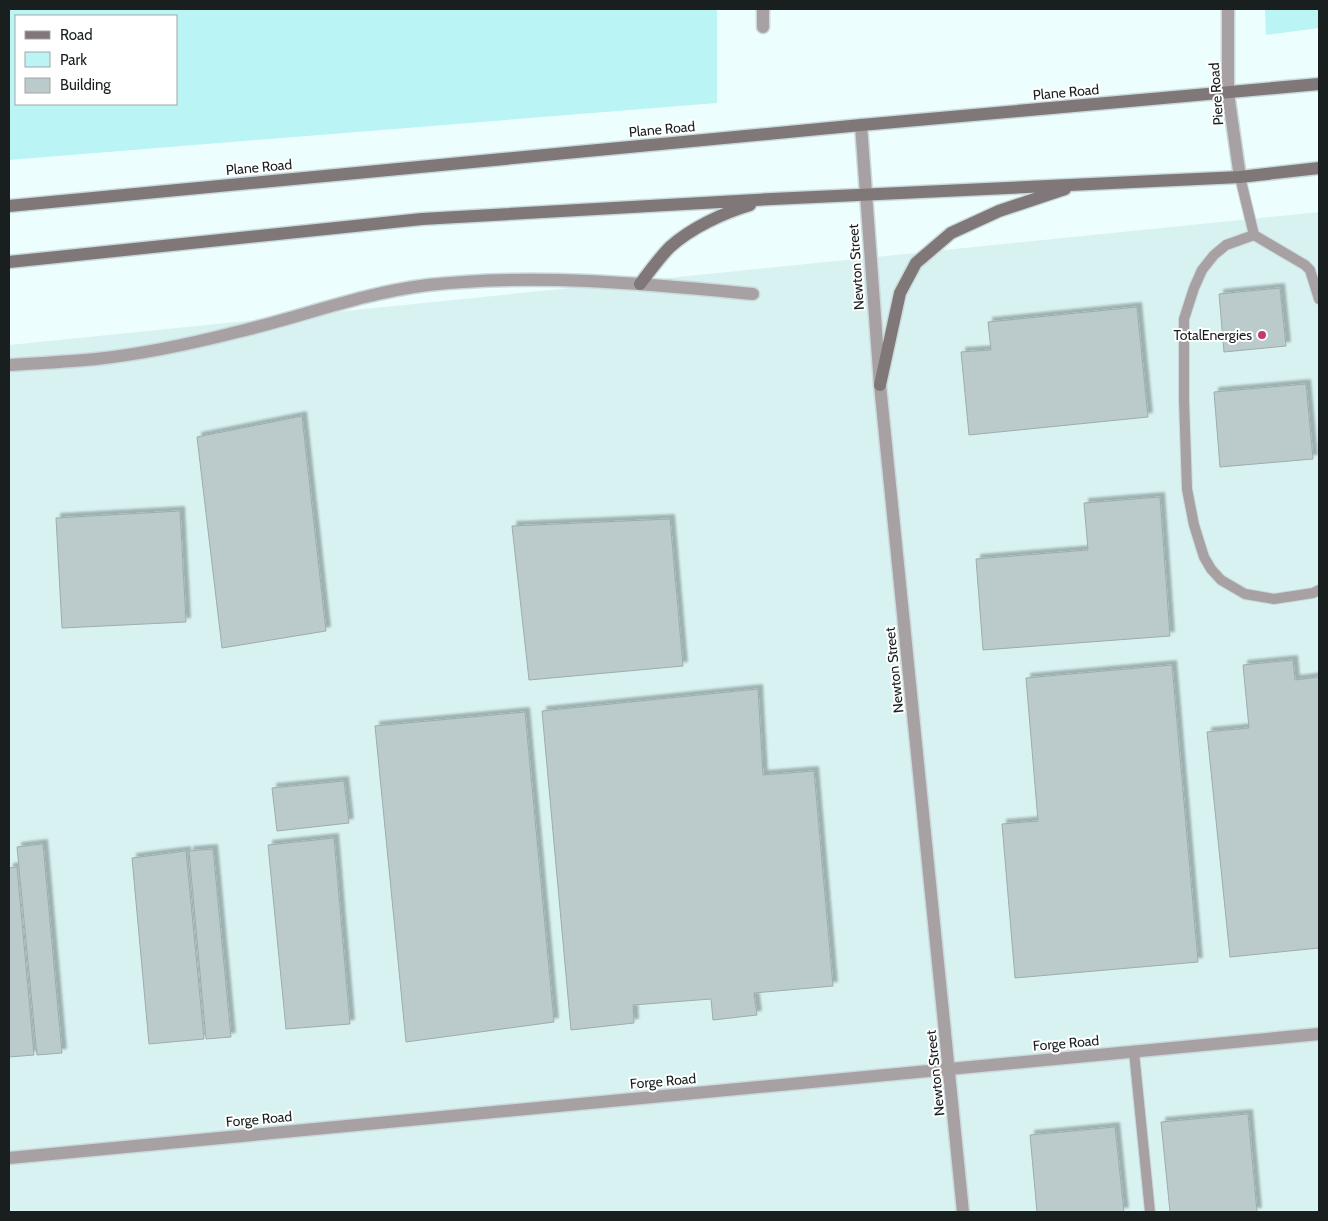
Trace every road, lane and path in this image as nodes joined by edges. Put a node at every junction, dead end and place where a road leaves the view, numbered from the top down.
1 (763, 9) edge
2 (1228, 9) edge
3 (763, 27) dead end
4 (1319, 84) edge
5 (1228, 93) junction
6 (861, 125) junction
7 (1319, 168) edge
8 (1240, 177) junction
9 (1081, 183) junction
10 (867, 195) junction
11 (772, 199) junction
12 (9, 206) edge
13 (1254, 235) junction
14 (9, 262) edge
15 (640, 284) junction
16 (753, 294) dead end
17 (1319, 298) edge
18 (9, 365) edge
19 (880, 385) junction
20 (1319, 590) edge
21 (1319, 1034) edge
22 (1134, 1052) junction
23 (950, 1068) junction
24 (9, 1158) edge
25 (963, 1212) edge
26 (1150, 1212) edge

1 - 3 street
2 - 5 street, Piere Road
4 - 5 main road, Plane Road
5 - 6 main road, Plane Road
5 - 8 street, Piere Road
6 - 10 street, Newton Street
6 - 12 main road, Plane Road
7 - 8 main road
8 - 9 main road
8 - 13 lane
9 - 10 main road
9 - 19 main road
10 - 11 main road
10 - 19 street, Newton Street
11 - 14 main road
11 - 15 main road
13 - 17 lane
13 - 20 lane
15 - 16 street
15 - 18 street
19 - 23 street, Newton Street
21 - 22 street, Forge Road
22 - 23 street, Forge Road
22 - 26 lane
23 - 24 street, Forge Road
23 - 25 street, Newton Street

